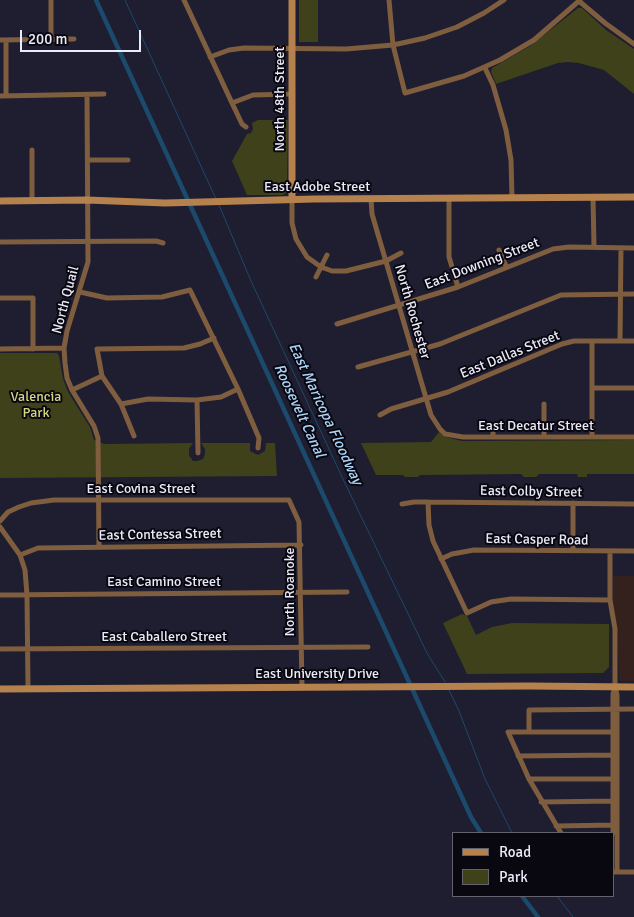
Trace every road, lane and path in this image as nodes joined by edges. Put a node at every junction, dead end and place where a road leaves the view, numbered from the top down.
1 (51, 0) edge
2 (184, 0) edge
3 (292, 0) edge
4 (389, 0) edge
5 (504, 0) edge
6 (580, 0) edge
7 (51, 39) junction
8 (74, 39) dead end
9 (3, 40) edge
10 (634, 44) edge
11 (393, 45) junction
12 (292, 48) junction
13 (210, 57) junction
14 (485, 68) junction
15 (104, 94) dead end
16 (292, 94) junction
17 (87, 95) junction
18 (3, 96) edge
19 (232, 103) junction
20 (246, 127) dead end
21 (32, 150) dead end
22 (88, 160) junction
23 (128, 160) dead end
24 (512, 197) junction
25 (593, 197) junction
26 (634, 197) edge
27 (449, 198) junction
28 (292, 199) junction
29 (371, 199) junction
30 (32, 200) junction
31 (87, 200) junction
32 (0, 201) edge
33 (87, 241) junction
34 (0, 242) edge
35 (163, 243) dead end
36 (594, 247) junction
37 (621, 248) junction
38 (634, 248) edge
39 (499, 250) dead end
40 (402, 253) dead end
41 (327, 255) dead end
42 (386, 261) junction
43 (506, 266) junction
44 (321, 267) junction
45 (316, 276) dead end
46 (458, 287) junction
47 (80, 292) junction
48 (620, 294) junction
49 (634, 294) edge
50 (0, 298) edge
51 (399, 306) junction
52 (337, 324) dead end
53 (214, 338) junction
54 (592, 341) junction
55 (620, 341) junction
56 (634, 341) edge
57 (64, 348) junction
58 (0, 349) edge
59 (33, 349) junction
60 (413, 352) junction
61 (358, 367) dead end
62 (102, 376) junction
63 (592, 388) junction
64 (634, 388) edge
65 (238, 389) junction
66 (72, 390) junction
67 (426, 399) junction
68 (197, 400) junction
69 (121, 404) junction
70 (544, 404) dead end
71 (380, 415) dead end
72 (493, 425) dead end
73 (440, 429) joint
74 (134, 436) dead end
75 (493, 437) junction
76 (544, 437) junction
77 (592, 437) junction
78 (634, 437) edge
79 (258, 448) dead end
80 (198, 453) dead end
81 (98, 500) junction
82 (289, 500) joint
83 (428, 502) junction
84 (573, 503) junction
85 (402, 504) dead end
86 (634, 504) edge
87 (0, 521) edge
88 (0, 527) edge
89 (301, 545) junction
90 (99, 547) junction
91 (572, 551) junction
92 (610, 552) junction
93 (634, 552) edge
94 (20, 555) junction
95 (441, 559) junction
96 (347, 592) dead end
97 (301, 593) junction
98 (0, 595) edge
99 (27, 595) junction
100 (610, 600) junction
101 (368, 646) dead end
102 (301, 647) junction
103 (0, 649) edge
104 (28, 649) junction
105 (616, 686) junction
106 (302, 687) junction
107 (634, 687) edge
108 (0, 689) edge
109 (28, 689) junction
110 (615, 709) junction
111 (634, 709) edge
112 (529, 732) junction
113 (615, 732) junction
114 (615, 755) junction
115 (518, 756) junction
116 (529, 779) junction
117 (615, 779) junction
118 (541, 802) junction
119 (615, 802) junction
120 (615, 825) junction
121 (556, 826) junction
122 (560, 832) edge
123 (613, 832) edge
124 (615, 848) edge
125 (615, 872) edge
126 (634, 872) edge

1 - 7 street
2 - 13 street
3 - 12 street, North 48th Street
4 - 11 street
5 - 11 street
6 - 10 street
6 - 14 street
7 - 8 street
7 - 9 street
9 - 18 street
11 - 12 street
11 - 14 street
12 - 13 street
12 - 16 street, North 48th Street
13 - 19 street
14 - 24 street
15 - 17 street
16 - 19 street
16 - 28 street, North 48th Street
17 - 18 street
17 - 22 street, North Quail
19 - 20 street
21 - 30 street
22 - 23 street
22 - 31 street, North Quail
24 - 25 street, East Adobe Street
24 - 27 street, East Adobe Street
25 - 26 street, East Adobe Street
25 - 36 street
27 - 29 street, East Adobe Street
27 - 46 street
28 - 29 street, East Adobe Street
28 - 31 street, East Adobe Street
28 - 44 street
29 - 42 street, North Rochester
30 - 31 street, East Adobe Street
30 - 32 street, East Adobe Street
31 - 33 street, North Quail
33 - 34 street
33 - 35 street
33 - 47 street, North Quail
36 - 37 street, East Downing Street
36 - 43 street, East Downing Street
37 - 38 street, East Downing Street
37 - 48 street
39 - 43 street
40 - 42 street
41 - 44 street
42 - 44 street
42 - 51 street, North Rochester
43 - 46 street, East Downing Street
44 - 45 street
46 - 51 street, East Downing Street
47 - 53 street
47 - 57 street, North Quail
48 - 49 street
48 - 55 street
48 - 60 street
50 - 59 street
51 - 52 street, East Downing Street
51 - 60 street, North Rochester
53 - 62 street
53 - 65 street
54 - 55 street, East Dallas Street
54 - 63 street
54 - 67 street, East Dallas Street
55 - 56 street, East Dallas Street
57 - 59 street
57 - 66 street, North Quail
58 - 59 street
60 - 61 street
60 - 67 street, North Rochester
62 - 66 street
62 - 69 street
63 - 64 street
63 - 77 street
65 - 68 street
65 - 79 street
66 - 81 street, North Quail
67 - 71 street, East Dallas Street
67 - 73 street, North Rochester
68 - 69 street
68 - 80 street
69 - 74 street
70 - 76 street
72 - 75 street
73 - 75 street, East Decatur Street
75 - 76 street, East Decatur Street
76 - 77 street, East Decatur Street
77 - 78 street, East Decatur Street
81 - 82 street, East Covina Street
81 - 87 street, East Covina Street
81 - 90 street, North Quail
82 - 89 street, North Roanoke
83 - 84 street, East Colby Street
83 - 85 street, East Colby Street
83 - 95 street
84 - 86 street, East Colby Street
84 - 91 street
88 - 94 street
89 - 90 street, East Contessa Street
89 - 97 street, North Roanoke
90 - 94 street, East Contessa Street
91 - 92 street, East Casper Road
91 - 95 street, East Casper Road
92 - 93 street, East Casper Road
92 - 100 street
94 - 99 street
95 - 100 street
96 - 97 street, East Camino Street
97 - 99 street, East Camino Street
97 - 102 street, North Roanoke
98 - 99 street, East Camino Street
99 - 104 street
100 - 105 street
101 - 102 street, East Caballero Street
102 - 104 street, East Caballero Street
102 - 106 street, North Roanoke
103 - 104 street, East Caballero Street
104 - 109 street
105 - 106 street, East University Drive
105 - 107 street, East University Drive
105 - 110 street
106 - 109 street, East University Drive
108 - 109 street, East University Drive
110 - 111 street
110 - 112 street
110 - 113 street
112 - 113 street
112 - 115 street
113 - 114 street
114 - 115 street
114 - 117 street
115 - 116 street
116 - 117 street
116 - 118 street
117 - 119 street
118 - 119 street
118 - 121 street
119 - 120 street
120 - 121 street
120 - 123 street
120 - 124 street
121 - 122 street
124 - 125 street
125 - 126 street

